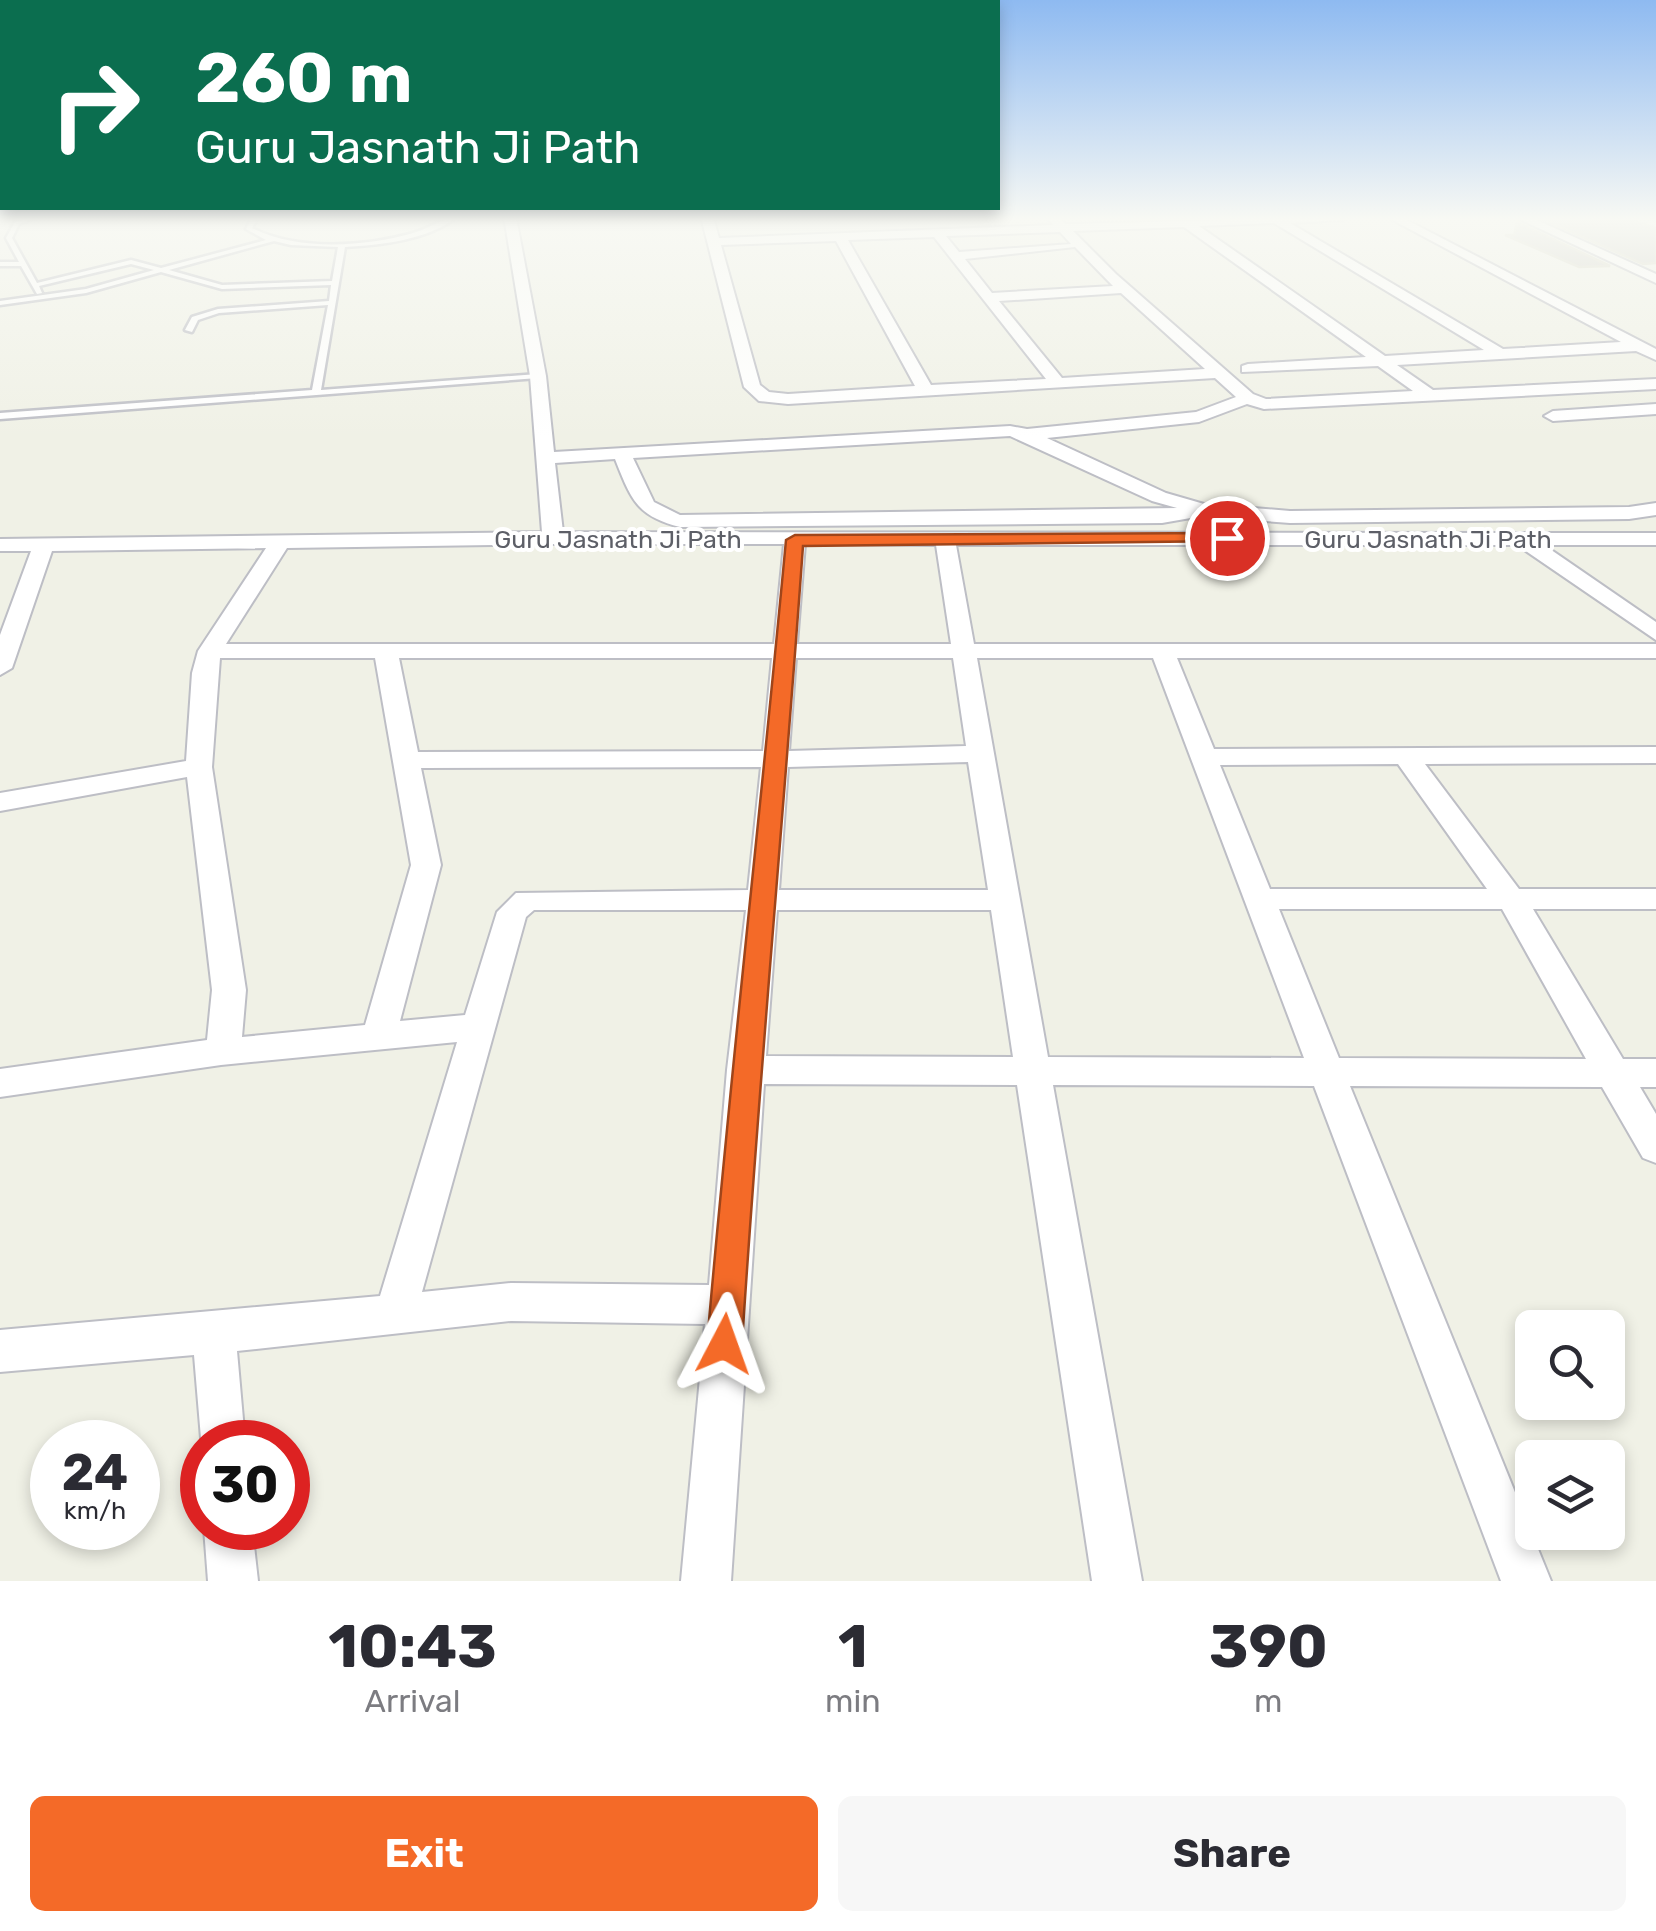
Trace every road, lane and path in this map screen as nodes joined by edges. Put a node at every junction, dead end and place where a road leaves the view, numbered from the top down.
1 (38, 291) edge
2 (78, 291) edge
3 (334, 291) edge
4 (523, 291) edge
5 (727, 291) edge
6 (870, 291) edge
7 (983, 291) edge
8 (1082, 291) edge
9 (1127, 291) edge
10 (1282, 291) edge
11 (1396, 291) edge
12 (1534, 291) edge
13 (988, 297) junction
14 (42, 298) junction
15 (0, 303) edge
16 (332, 303) junction
17 (189, 330) dead end
18 (1639, 346) junction
19 (1500, 353) junction
20 (1656, 355) edge
21 (1381, 361) junction
22 (1248, 369) dead end
23 (1220, 373) junction
24 (538, 376) junction
25 (1058, 382) junction
26 (1656, 384) edge
27 (1560, 389) junction
28 (925, 390) junction
29 (316, 393) junction
30 (1432, 397) junction
31 (1247, 398) junction
32 (1656, 410) edge
33 (0, 416) edge
34 (1553, 416) dead end
35 (1025, 434) junction
36 (622, 454) junction
37 (546, 458) junction
38 (1656, 508) edge
39 (1202, 510) junction
40 (552, 538) junction
41 (1656, 538) edge
42 (795, 540) junction
43 (946, 540) junction
44 (1522, 540) junction
45 (281, 541) junction
46 (44, 544) junction
47 (0, 545) edge
48 (1656, 633) edge
49 (1162, 651) junction
50 (1656, 651) edge
51 (210, 652) junction
52 (386, 652) junction
53 (784, 652) junction
54 (964, 653) junction
55 (0, 664) edge
56 (980, 754) junction
57 (1656, 755) edge
58 (1204, 758) junction
59 (1406, 758) junction
60 (775, 759) junction
61 (406, 760) junction
62 (199, 767) junction
63 (0, 802) edge
64 (1510, 898) junction
65 (1656, 898) edge
66 (1259, 899) junction
67 (1004, 900) junction
68 (765, 902) junction
69 (476, 1026) junction
70 (380, 1033) junction
71 (222, 1052) junction
72 (745, 1070) junction
73 (1033, 1074) junction
74 (1328, 1074) junction
75 (1612, 1074) junction
76 (1656, 1074) edge
77 (0, 1083) edge
78 (1656, 1147) edge
79 (728, 1305) junction
80 (395, 1314) junction
81 (214, 1334) junction
82 (0, 1351) edge
83 (220, 1420) edge
84 (230, 1550) edge
85 (232, 1581) edge
86 (706, 1581) edge
87 (1117, 1581) edge
88 (1526, 1581) edge

1 - 14 lane
2 - 14 lane
3 - 16 lane
4 - 24 street
5 - 28 street
6 - 28 street
7 - 13 street
8 - 13 street
9 - 23 street
10 - 21 street
11 - 19 street
12 - 18 street
13 - 25 street
14 - 15 lane
16 - 17 lane
16 - 29 lane
18 - 19 street
18 - 20 street
19 - 21 street
19 - 27 street
21 - 22 street
21 - 30 street
23 - 25 street
23 - 31 street
24 - 29 lane
24 - 37 street
25 - 28 street
26 - 27 street
27 - 30 street
29 - 33 lane
30 - 31 street
31 - 35 street
32 - 34 street
35 - 36 street
35 - 39 street
36 - 37 street
36 - 39 street
37 - 40 street
38 - 39 street
40 - 42 street, Guru Jasnath Ji Path
40 - 45 street, Guru Jasnath Ji Path
41 - 44 street, Guru Jasnath Ji Path
42 - 43 street, Guru Jasnath Ji Path
42 - 53 street
43 - 44 street, Guru Jasnath Ji Path
43 - 54 street
44 - 48 street
45 - 46 street, Guru Jasnath Ji Path
45 - 51 street
46 - 47 street, Guru Jasnath Ji Path
46 - 55 street
49 - 50 street
49 - 54 street
49 - 58 street
51 - 52 street
51 - 62 street
52 - 53 street
52 - 61 street
53 - 54 street
53 - 60 street
54 - 56 street
56 - 60 street
56 - 67 street
57 - 59 street
58 - 59 street
58 - 66 street
59 - 64 street
60 - 61 street
60 - 68 street
61 - 70 street
62 - 63 street
62 - 71 street
64 - 65 street
64 - 66 street
64 - 75 street
66 - 74 street
67 - 68 street
67 - 73 street
68 - 69 street
68 - 72 street
69 - 70 street
69 - 80 street
70 - 71 street
71 - 77 street
72 - 73 street
72 - 79 street
73 - 74 street
73 - 87 street
74 - 75 street
74 - 88 street
75 - 76 street
75 - 78 street
79 - 80 street
79 - 86 street
80 - 81 street
81 - 82 street
81 - 83 street
84 - 85 street

